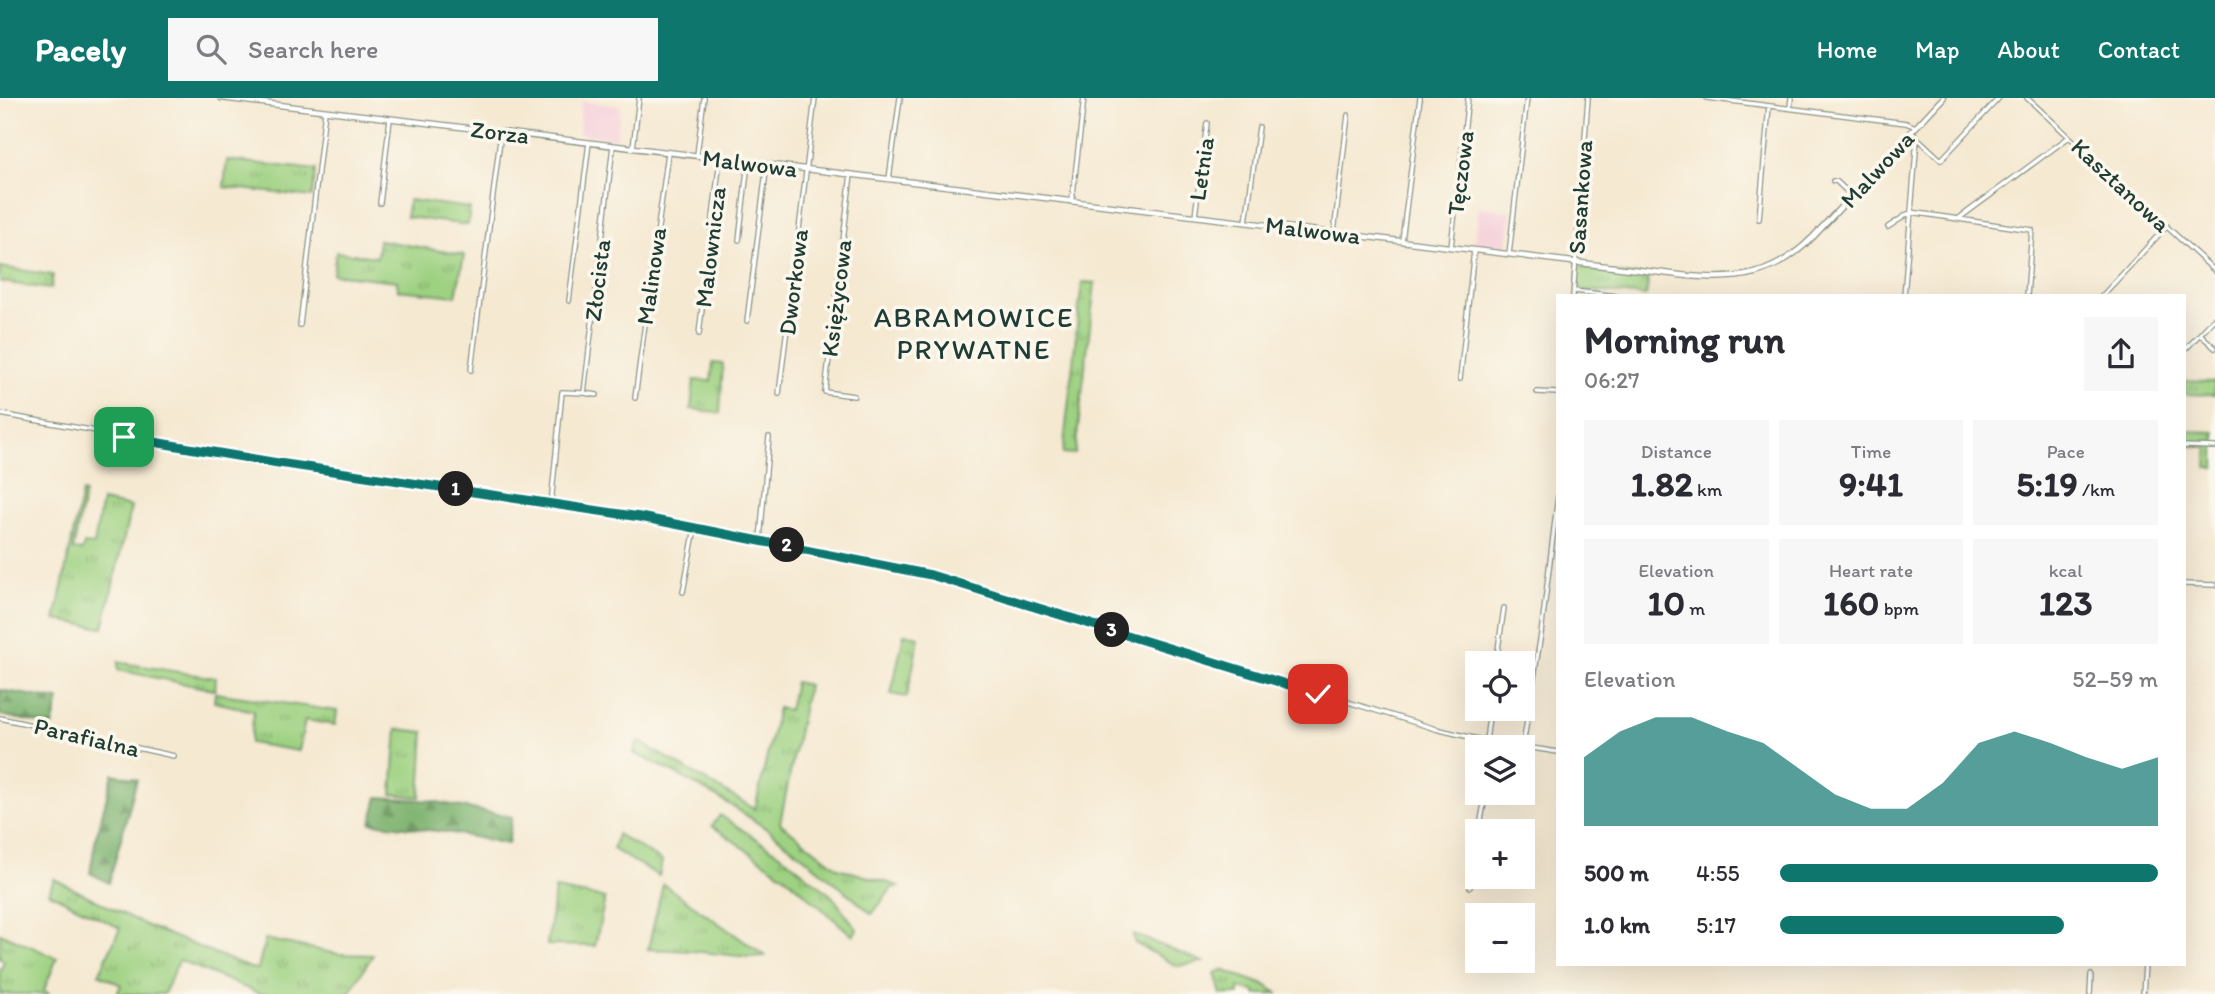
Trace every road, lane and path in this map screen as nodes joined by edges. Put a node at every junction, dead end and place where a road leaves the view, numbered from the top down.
1 (220, 98) edge
2 (639, 98) edge
3 (704, 98) edge
4 (815, 98) edge
5 (900, 98) edge
6 (1084, 98) edge
7 (1420, 98) edge
8 (1468, 98) edge
9 (1527, 98) edge
10 (1588, 98) edge
11 (1707, 98) edge
12 (1791, 98) edge
13 (1943, 98) edge
14 (1999, 98) edge
15 (2027, 98) edge
16 (1725, 99) edge
17 (1769, 106) junction
18 (1790, 108) junction
19 (325, 111) junction
20 (1348, 115) dead end
21 (390, 119) junction
22 (1207, 123) dead end
23 (1259, 127) dead end
24 (1913, 130) junction
25 (501, 132) junction
26 (2069, 137) junction
27 (1917, 139) junction
28 (589, 143) junction
29 (613, 146) junction
30 (633, 148) junction
31 (668, 153) junction
32 (696, 156) junction
33 (720, 159) junction
34 (748, 162) junction
35 (767, 164) junction
36 (807, 169) junction
37 (851, 174) junction
38 (889, 179) junction
39 (1832, 181) dead end
40 (1852, 196) junction
41 (1072, 202) junction
42 (380, 203) dead end
43 (1911, 212) junction
44 (1195, 216) junction
45 (1759, 219) dead end
46 (1958, 219) junction
47 (1247, 222) junction
48 (2166, 226) junction
49 (1888, 227) dead end
50 (1334, 233) junction
51 (739, 240) dead end
52 (1402, 241) junction
53 (1451, 247) junction
54 (1474, 250) junction
55 (1509, 254) junction
56 (1576, 262) junction
57 (2215, 271) edge
58 (1574, 293) edge
59 (1904, 294) edge
60 (2027, 294) edge
61 (2104, 294) edge
62 (569, 301) dead end
63 (2215, 317) edge
64 (747, 321) dead end
65 (300, 325) dead end
66 (699, 334) dead end
67 (2200, 334) junction
68 (2215, 348) edge
69 (2186, 349) edge
70 (471, 370) dead end
71 (1460, 379) dead end
72 (1537, 392) dead end
73 (583, 393) junction
74 (1556, 393) edge
75 (779, 394) dead end
76 (597, 395) dead end
77 (854, 396) dead end
78 (635, 398) dead end
79 (0, 414) edge
80 (769, 437) dead end
81 (2186, 446) edge
82 (2215, 447) edge
83 (550, 503) junction
84 (1556, 527) edge
85 (695, 528) junction
86 (760, 540) junction
87 (2186, 584) edge
88 (2215, 585) edge
89 (682, 592) dead end
90 (1504, 608) dead end
91 (1498, 651) edge
92 (0, 718) edge
93 (1525, 735) edge
94 (1465, 736) edge
95 (1535, 749) edge
96 (1556, 752) edge
97 (174, 757) dead end
98 (2145, 966) edge
99 (2091, 975) dead end
100 (2090, 994) edge
101 (2143, 994) edge

1 - 19 street, Zorza
2 - 30 street
3 - 32 street
4 - 36 street, Dworkowa
5 - 38 street
6 - 41 street
7 - 52 street
8 - 53 street, Tęczowa
9 - 55 street
10 - 56 street, Sasankowa
11 - 16 street
12 - 18 street
13 - 24 street, Malwowa
14 - 27 street
15 - 26 street, Kasztanowa
16 - 17 street
17 - 18 street
17 - 45 street
18 - 24 street
19 - 21 street, Zorza
19 - 65 street
20 - 50 street
21 - 25 street, Zorza
21 - 42 street
22 - 44 street, Letnia
23 - 47 street
24 - 27 street
24 - 40 street, Malwowa
25 - 28 street, Zorza
25 - 70 street
26 - 46 street
26 - 48 street, Kasztanowa
27 - 43 street
28 - 29 street, Zorza
28 - 62 street
29 - 30 street, Malwowa
29 - 73 street, Złocista
30 - 31 street, Malwowa
31 - 32 street, Malwowa
31 - 78 street, Malinowa
32 - 33 street, Malwowa
33 - 34 street, Malwowa
33 - 66 street, Malownicza
34 - 35 street, Malwowa
34 - 51 street
35 - 36 street, Malwowa
35 - 64 street
36 - 37 street, Malwowa
36 - 75 street, Dworkowa
37 - 38 street, Malwowa
37 - 77 street, Księżycowa
38 - 41 street, Malwowa
39 - 40 street
40 - 56 street, Malwowa
41 - 44 street, Malwowa
43 - 46 street
43 - 49 street
43 - 59 street
44 - 47 street, Malwowa
46 - 60 street
47 - 50 street, Malwowa
48 - 57 street, Kasztanowa
48 - 61 street
50 - 52 street, Malwowa
52 - 53 street, Malwowa
53 - 54 street, Malwowa
54 - 55 street, Malwowa
54 - 71 street
55 - 56 street, Malwowa
56 - 58 street, Sasankowa
63 - 67 street
67 - 68 street
67 - 69 street
72 - 74 street
73 - 76 street
73 - 83 street
79 - 83 street
80 - 86 street
81 - 82 street
83 - 85 street
84 - 93 street
85 - 86 street
85 - 89 street
86 - 94 street
87 - 88 street
90 - 91 street
92 - 97 street, Parafialna
95 - 96 street
98 - 101 street
99 - 100 street

